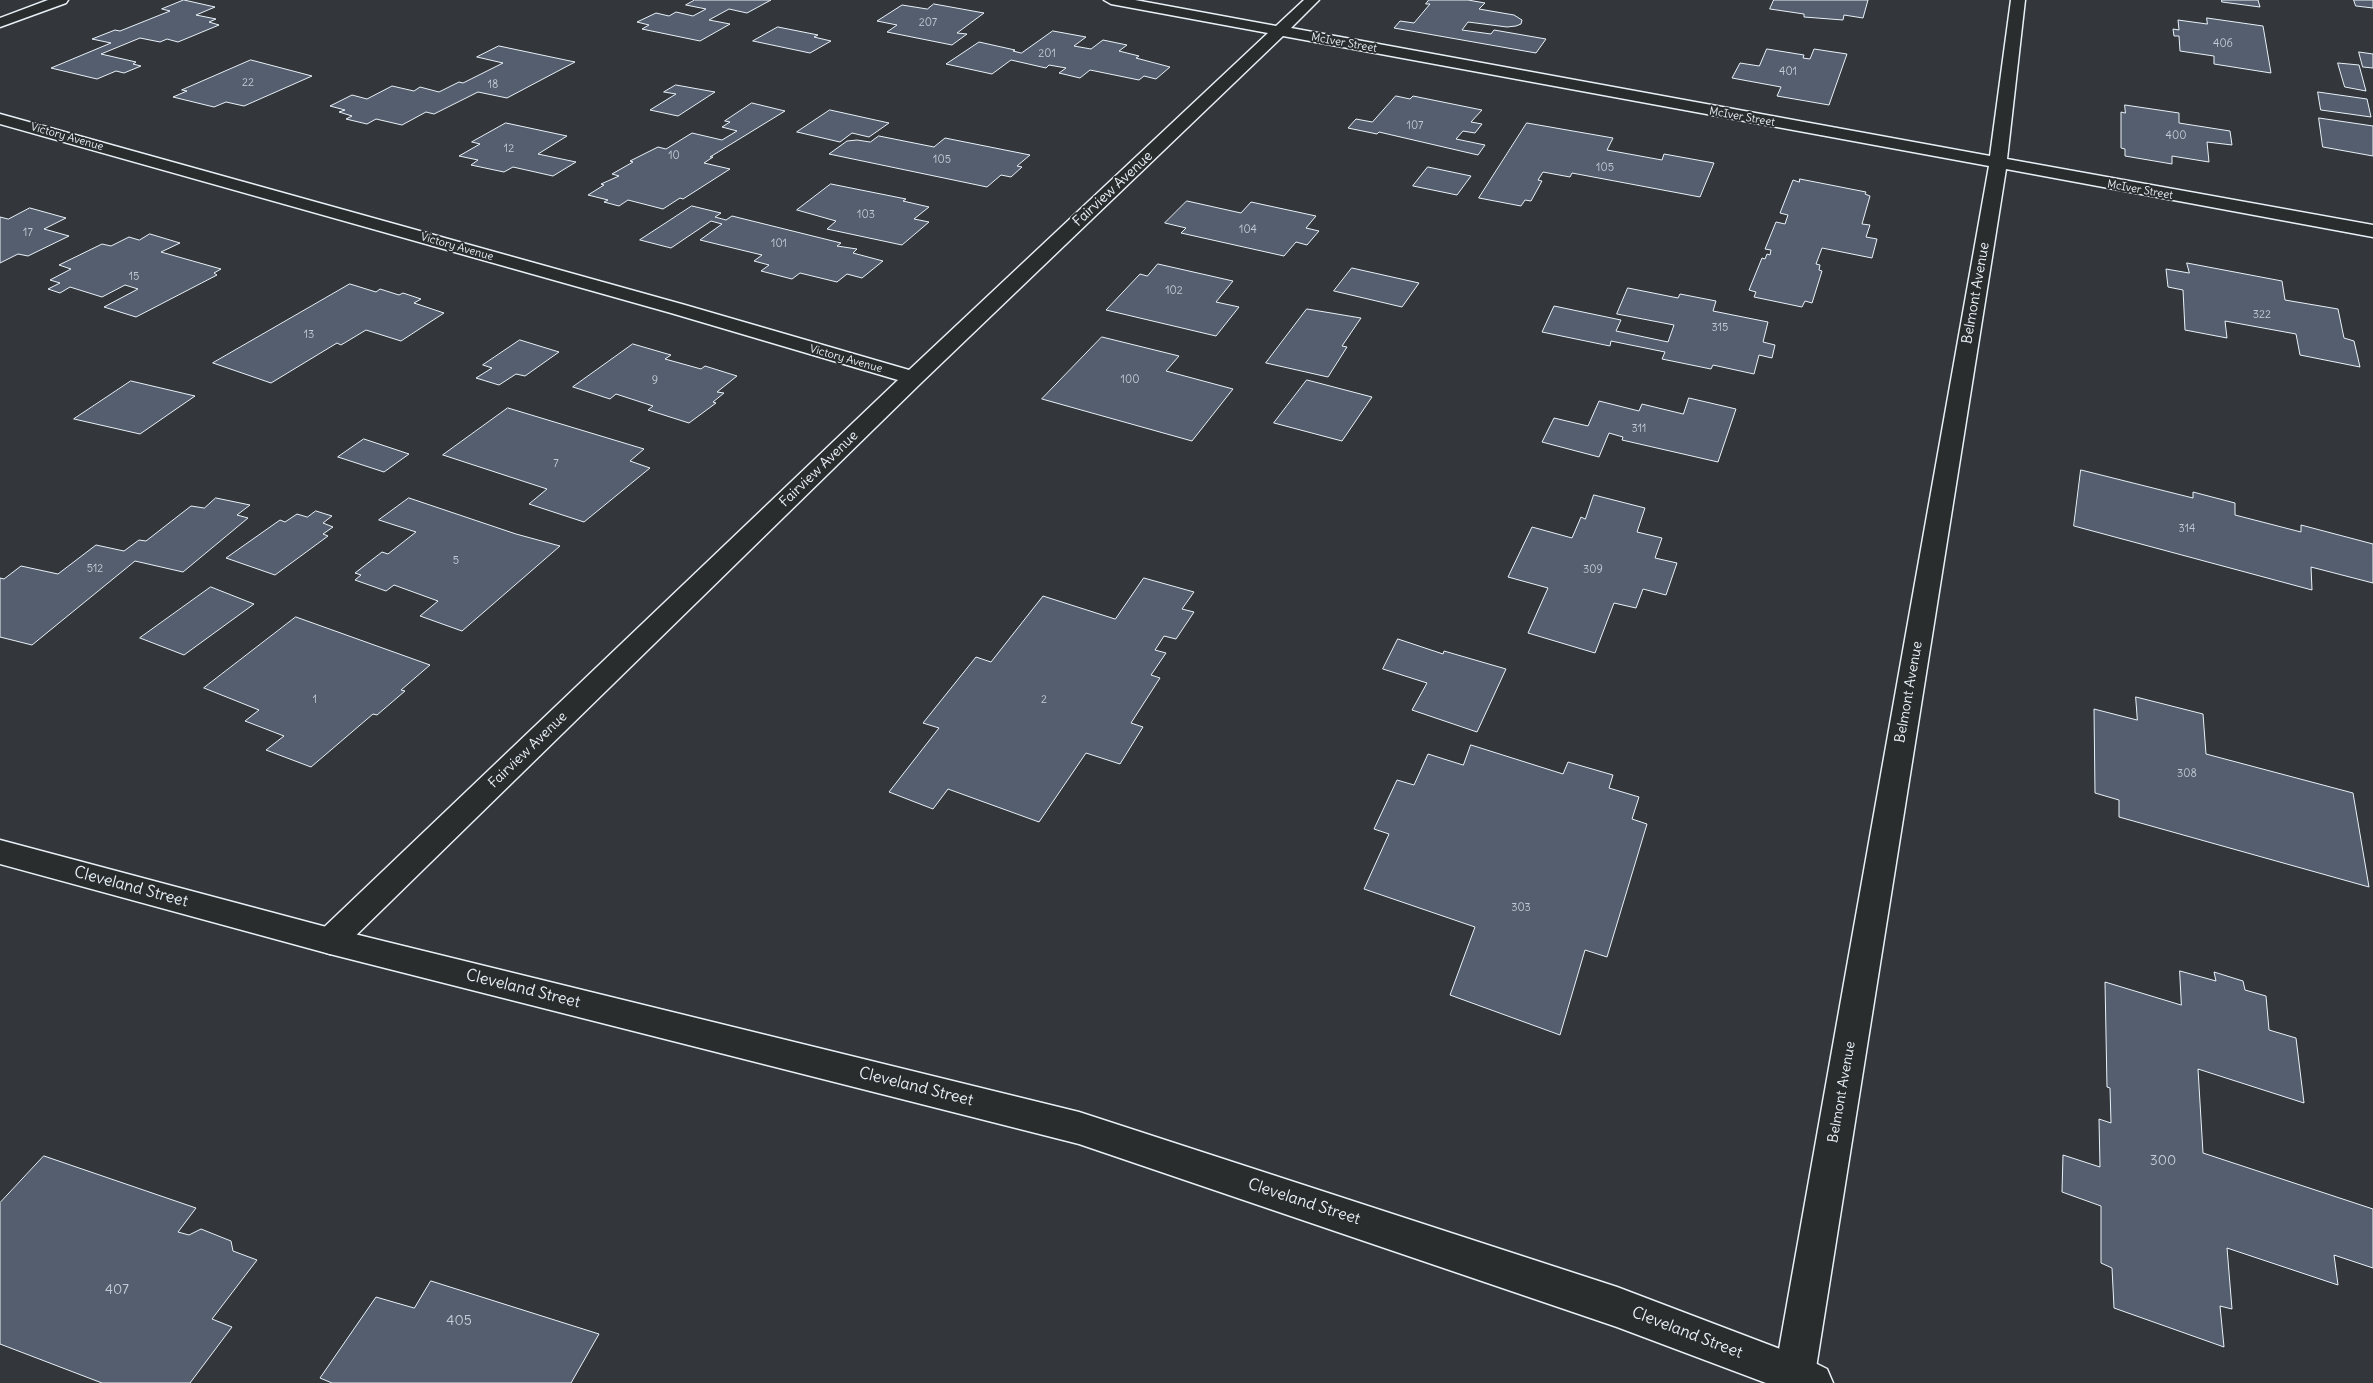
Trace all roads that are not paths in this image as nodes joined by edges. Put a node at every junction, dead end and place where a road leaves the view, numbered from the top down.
1 (61, 0) edge
2 (1111, 0) edge
3 (1312, 0) edge
4 (2018, 0) edge
5 (0, 23) edge
6 (1279, 31) junction
7 (0, 119) edge
8 (1998, 164) junction
9 (2373, 231) edge
10 (913, 378) junction
11 (0, 852) edge
12 (330, 940) junction
13 (1800, 1380) edge

1 - 5 street
2 - 6 street, McIver Street
3 - 6 street, Fairview Avenue
4 - 8 street, Belmont Avenue
6 - 8 street, McIver Street
6 - 10 street, Fairview Avenue
7 - 10 street, Victory Avenue
8 - 9 street, McIver Street
8 - 13 street, Belmont Avenue
10 - 12 street, Fairview Avenue
11 - 12 street, Cleveland Street
12 - 13 street, Cleveland Street

